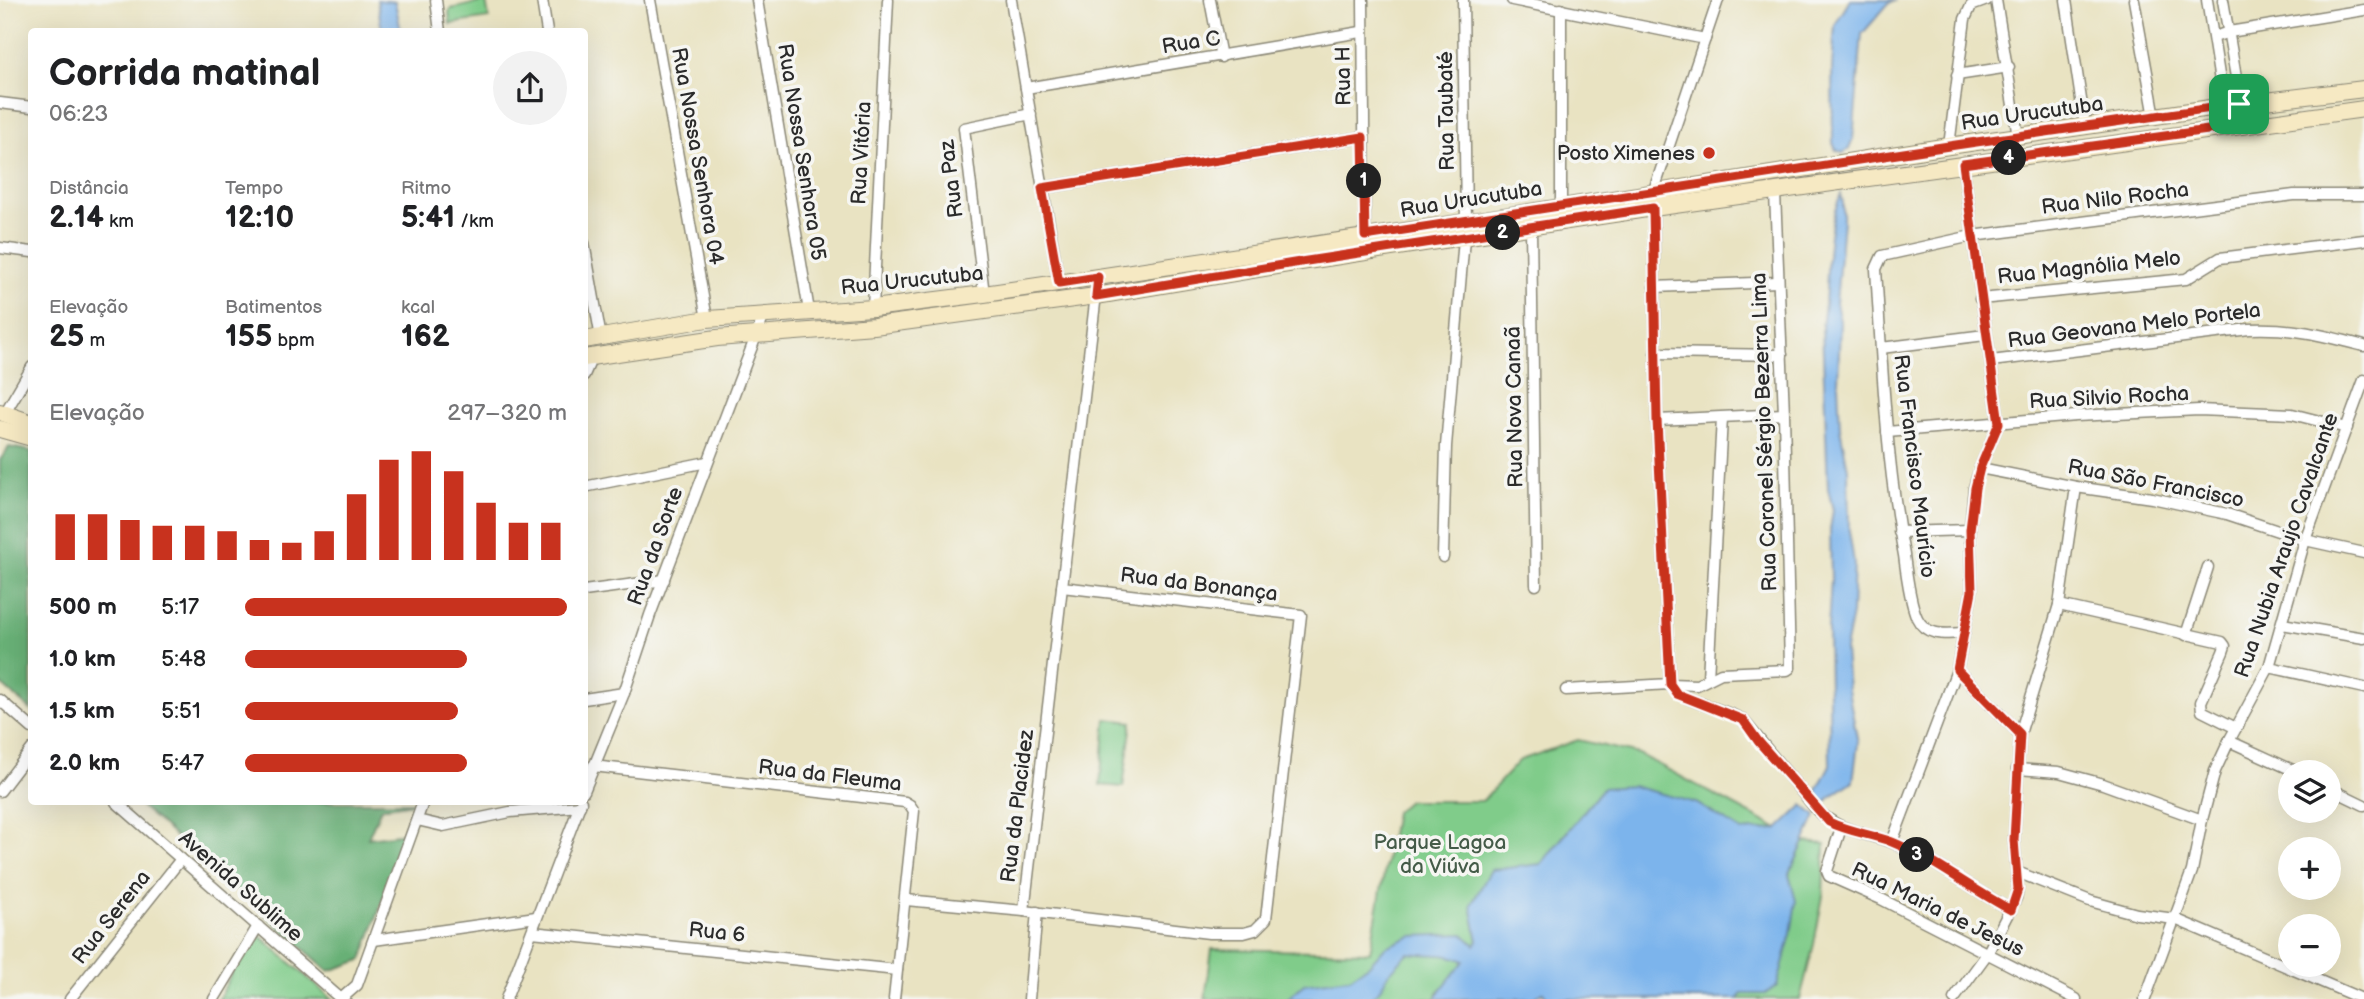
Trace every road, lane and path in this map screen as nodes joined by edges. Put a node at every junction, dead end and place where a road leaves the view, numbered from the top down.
1 (435, 0) edge
2 (542, 0) edge
3 (650, 0) edge
4 (757, 0) edge
5 (888, 0) edge
6 (1011, 0) edge
7 (1210, 0) edge
8 (1363, 0) edge
9 (1463, 0) edge
10 (1512, 0) edge
11 (1718, 0) edge
12 (1987, 0) edge
13 (1996, 0) edge
14 (2066, 0) edge
15 (2134, 0) edge
16 (2207, 0) edge
17 (2223, 0) edge
18 (1561, 9) junction
19 (2364, 10) edge
20 (439, 28) edge
21 (546, 28) edge
22 (1362, 32) junction
23 (2229, 32) junction
24 (2214, 37) junction
25 (1705, 39) junction
26 (1221, 57) junction
27 (2009, 67) junction
28 (1957, 75) junction
29 (1026, 88) junction
30 (2364, 89) edge
31 (0, 103) edge
32 (2232, 105) junction
33 (28, 106) edge
34 (2364, 109) edge
35 (1031, 114) junction
36 (2155, 117) junction
37 (2244, 125) junction
38 (2085, 126) junction
39 (2225, 127) junction
40 (2018, 136) junction
41 (1363, 137) junction
42 (1949, 146) junction
43 (1963, 164) junction
44 (1042, 188) junction
45 (1775, 193) junction
46 (2364, 195) edge
47 (1653, 201) junction
48 (1561, 206) junction
49 (1466, 222) junction
50 (1531, 228) junction
51 (1365, 236) junction
52 (1972, 236) junction
53 (1464, 239) junction
54 (2364, 240) edge
55 (0, 248) edge
56 (28, 252) edge
57 (1293, 255) junction
58 (1262, 260) junction
59 (588, 265) edge
60 (1877, 265) joint
61 (1098, 277) junction
62 (1778, 282) junction
63 (1059, 283) junction
64 (1654, 287) junction
65 (984, 294) junction
66 (1096, 296) junction
67 (1980, 299) junction
68 (873, 308) junction
69 (809, 311) junction
70 (764, 315) junction
71 (707, 319) junction
72 (757, 334) junction
73 (1985, 335) junction
74 (601, 338) junction
75 (588, 340) edge
76 (2364, 346) edge
77 (1881, 348) junction
78 (1655, 353) junction
79 (1782, 355) junction
80 (588, 358) edge
81 (1991, 361) junction
82 (28, 373) edge
83 (2364, 380) edge
84 (2, 412) edge
85 (1784, 414) junction
86 (1722, 418) junction
87 (1657, 420) junction
88 (28, 422) edge
89 (1999, 423) junction
90 (2347, 428) junction
91 (0, 429) edge
92 (1887, 432) junction
93 (28, 437) edge
94 (707, 462) junction
95 (1980, 468) junction
96 (588, 486) edge
97 (2076, 487) junction
98 (1970, 530) junction
99 (1899, 532) junction
100 (2305, 540) junction
101 (2364, 553) edge
102 (1443, 557) dead end
103 (2208, 567) dead end
104 (664, 580) junction
105 (1536, 585) dead end
106 (1062, 587) junction
107 (588, 590) edge
108 (2059, 605) junction
109 (2282, 624) junction
110 (1964, 633) junction
111 (2186, 635) junction
112 (2364, 638) edge
113 (2269, 667) junction
114 (1957, 670) junction
115 (1708, 678) junction
116 (1670, 684) junction
117 (2364, 688) edge
118 (1566, 690) dead end
119 (624, 693) junction
120 (588, 698) edge
121 (0, 700) edge
122 (28, 724) edge
123 (2236, 729) junction
124 (2020, 734) junction
125 (2229, 741) junction
126 (28, 754) edge
127 (2278, 763) edge
128 (593, 766) junction
129 (2017, 769) junction
130 (588, 780) edge
131 (0, 791) edge
132 (2341, 794) edge
133 (119, 805) edge
134 (422, 805) edge
135 (570, 805) edge
136 (580, 805) edge
137 (2364, 805) edge
138 (416, 820) junction
139 (2202, 820) junction
140 (1841, 828) junction
141 (1892, 842) junction
142 (181, 859) junction
143 (2017, 872) junction
144 (906, 900) junction
145 (2011, 910) junction
146 (1024, 911) junction
147 (1038, 912) junction
148 (536, 917) junction
149 (2175, 919) junction
150 (258, 926) junction
151 (532, 932) junction
152 (374, 940) junction
153 (1987, 954) junction
154 (897, 970) junction
155 (2361, 996) edge
156 (70, 999) edge
157 (214, 999) edge
158 (341, 999) edge
159 (506, 999) edge
160 (894, 999) edge
161 (1029, 999) edge
162 (1955, 999) edge
163 (2076, 999) edge
164 (2145, 999) edge

1 - 20 street
2 - 21 street
3 - 71 street, Rua Nossa Senhora 04
4 - 69 street, Rua Nossa Senhora 05
5 - 68 street, Rua Vitória
6 - 29 street
7 - 26 street
8 - 22 street, Rua H
9 - 49 street, Rua Taubaté
10 - 18 street
11 - 25 street
12 - 28 street
13 - 27 street
14 - 38 street
15 - 36 street
16 - 24 street
17 - 23 street
18 - 25 street
18 - 48 street
19 - 23 street
22 - 26 street, Rua C
22 - 41 street, Rua H
23 - 24 street
23 - 32 street
24 - 32 street
25 - 47 street
26 - 29 street, Rua C
27 - 28 street
27 - 40 street
28 - 42 street
29 - 35 street
30 - 32 street, Rua Urucutuba
31 - 33 street
32 - 36 street, Rua Urucutuba
32 - 37 street
32 - 39 street
34 - 37 street, Rua Urucutuba
35 - 44 street
35 - 65 street, Rua Paz
36 - 38 street, Rua Urucutuba
37 - 39 street, Rua Urucutuba
38 - 40 street, Rua Urucutuba
39 - 43 street, Rua Urucutuba
40 - 42 street, Rua Urucutuba
41 - 44 street
41 - 51 street, Rua H
42 - 47 street, Rua Urucutuba
43 - 45 street, Rua Urucutuba
43 - 52 street
44 - 63 street
45 - 47 street, Rua Urucutuba
45 - 62 street, Rua Coronel Sérgio Bezerra Lima
46 - 52 street, Rua Nilo Rocha
47 - 48 street, Rua Urucutuba
47 - 50 street, Rua Urucutuba
47 - 64 street
48 - 49 street, Rua Urucutuba
49 - 51 street, Rua Urucutuba
50 - 53 street, Rua Urucutuba
50 - 105 street, Rua Nova Canaã
51 - 57 street, Rua Urucutuba
52 - 60 street, Rua Nilo Rocha
52 - 67 street
53 - 57 street, Rua Urucutuba
53 - 102 street
54 - 67 street, Rua Magnólia Melo
55 - 56 street
57 - 58 street, Rua Urucutuba
58 - 61 street, Rua Urucutuba
58 - 66 street, Rua Urucutuba
59 - 74 street
60 - 77 street, Rua Francisco Maurício
61 - 63 street, Rua Urucutuba
61 - 66 street
62 - 64 street
62 - 79 street, Rua Coronel Sérgio Bezerra Lima
63 - 65 street, Rua Urucutuba
64 - 78 street
65 - 68 street, Rua Urucutuba
66 - 72 street, Rua Urucutuba
66 - 106 street
67 - 73 street
68 - 69 street, Rua Urucutuba
69 - 70 street, Rua Urucutuba
70 - 71 street, Rua Urucutuba
70 - 72 street, Rua da Sorte
71 - 74 street, Rua Urucutuba
72 - 80 street, Rua Urucutuba
72 - 94 street, Rua da Sorte
73 - 77 street, Rua Geovana Melo Portela
73 - 81 street
74 - 75 street, Rua Urucutuba
76 - 81 street, Rua Geovana Melo Portela
77 - 92 street, Rua Francisco Maurício
78 - 79 street
78 - 87 street
79 - 85 street, Rua Coronel Sérgio Bezerra Lima
81 - 89 street
82 - 84 street
83 - 90 street, Rua Nubia Araujo Cavalcante
84 - 88 street
85 - 86 street
85 - 115 street, Rua Coronel Sérgio Bezerra Lima
86 - 87 street
86 - 115 street
87 - 116 street
89 - 90 street, Rua Silvio Rocha
89 - 92 street, Rua Silvio Rocha
89 - 95 street
90 - 100 street, Rua Nubia Araujo Cavalcante
91 - 93 street
92 - 99 street, Rua Francisco Maurício
94 - 96 street
94 - 104 street, Rua da Sorte
95 - 97 street, Rua São Francisco
95 - 98 street
97 - 100 street, Rua São Francisco
97 - 108 street
98 - 99 street
98 - 110 street
99 - 110 street, Rua Francisco Maurício
100 - 101 street, Rua São Francisco
100 - 109 street, Rua Nubia Araujo Cavalcante
103 - 111 street
104 - 107 street
104 - 119 street, Rua da Sorte
106 - 146 street, Rua da Placidez
106 - 147 street, Rua da Bonança
108 - 111 street
108 - 124 street
109 - 112 street
109 - 113 street, Rua Nubia Araujo Cavalcante
110 - 114 street
111 - 123 street
113 - 117 street
113 - 123 street, Rua Nubia Araujo Cavalcante
114 - 124 street
114 - 141 street
115 - 116 street
116 - 118 street
116 - 140 street
119 - 120 street
119 - 128 street, Rua da Sorte
121 - 122 street
123 - 125 street, Rua Nubia Araujo Cavalcante
124 - 129 street
125 - 127 street
125 - 139 street, Rua Nubia Araujo Cavalcante
126 - 131 street
128 - 130 street, Rua da Sorte
128 - 144 street, Rua da Fleuma
129 - 139 street
129 - 143 street
132 - 137 street
133 - 142 street, Avenida Sublime
134 - 138 street
135 - 138 street
136 - 148 street
138 - 152 street
139 - 149 street, Rua Nubia Araujo Cavalcante
140 - 141 street
140 - 153 street, Rua Maria de Jesus
141 - 145 street
142 - 150 street, Avenida Sublime
142 - 156 street, Rua Serena
143 - 145 street
143 - 149 street
144 - 146 street, Rua da Placidez
144 - 154 street, Rua da Fleuma
145 - 153 street
146 - 147 street, Rua da Bonança
147 - 161 street
148 - 151 street
148 - 152 street
149 - 155 street
149 - 164 street, Rua Nubia Araujo Cavalcante
150 - 157 street
150 - 158 street, Avenida Sublime
151 - 154 street, Rua 6
151 - 159 street
152 - 158 street
153 - 162 street
153 - 163 street, Rua Maria de Jesus
154 - 160 street, Rua da Fleuma

